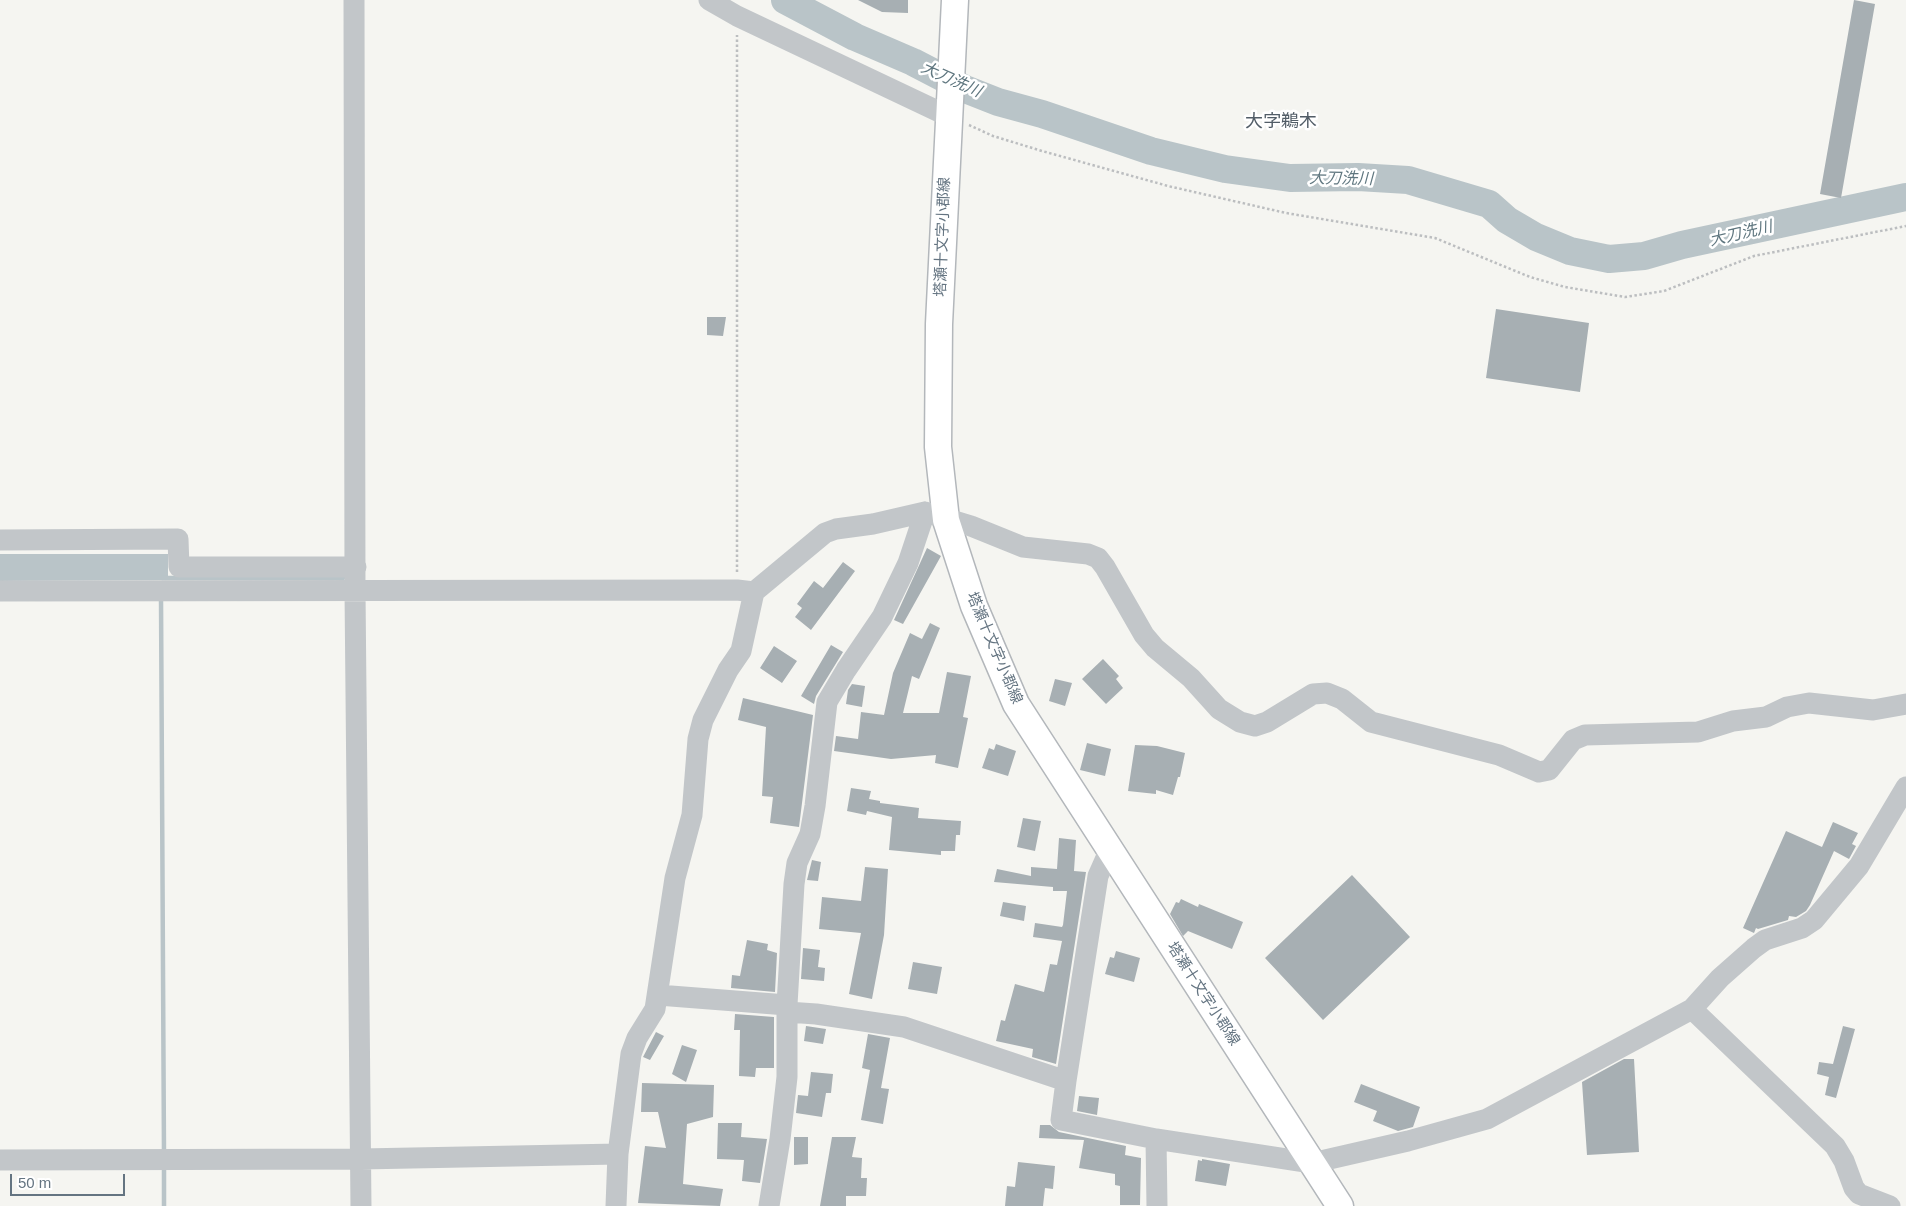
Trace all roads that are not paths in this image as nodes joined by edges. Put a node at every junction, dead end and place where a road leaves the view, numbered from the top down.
1 (354, 0) edge
2 (710, 0) edge
3 (955, 0) edge
4 (948, 112) junction
5 (936, 516) junction
6 (0, 540) edge
7 (356, 567) junction
8 (0, 591) edge
9 (356, 591) junction
10 (745, 591) junction
11 (1906, 704) edge
12 (1906, 787) edge
13 (1110, 849) junction
14 (658, 994) junction
15 (787, 1009) junction
16 (1692, 1009) junction
17 (1066, 1081) junction
18 (1156, 1139) junction
19 (618, 1154) junction
20 (361, 1159) junction
21 (0, 1160) edge
22 (1312, 1163) junction
23 (361, 1206) edge
24 (616, 1206) edge
25 (769, 1206) edge
26 (1156, 1206) edge
27 (1340, 1206) edge
28 (1890, 1206) edge

1 - 7 street
2 - 4 street
3 - 4 main road, 塔瀬十文字小郡線
4 - 5 main road, 塔瀬十文字小郡線
5 - 10 street
5 - 11 street
5 - 13 main road, 塔瀬十文字小郡線
5 - 15 street
6 - 7 street
7 - 9 street
8 - 9 street
9 - 10 street
9 - 20 street
10 - 14 street
12 - 16 street
13 - 17 street
13 - 22 main road, 塔瀬十文字小郡線
14 - 15 street
14 - 19 street
15 - 17 street
15 - 25 street
16 - 22 street
16 - 28 street
17 - 18 street
18 - 22 street
18 - 26 street
19 - 20 street
19 - 24 street
20 - 21 street
20 - 23 street
22 - 27 main road, 塔瀬十文字小郡線

